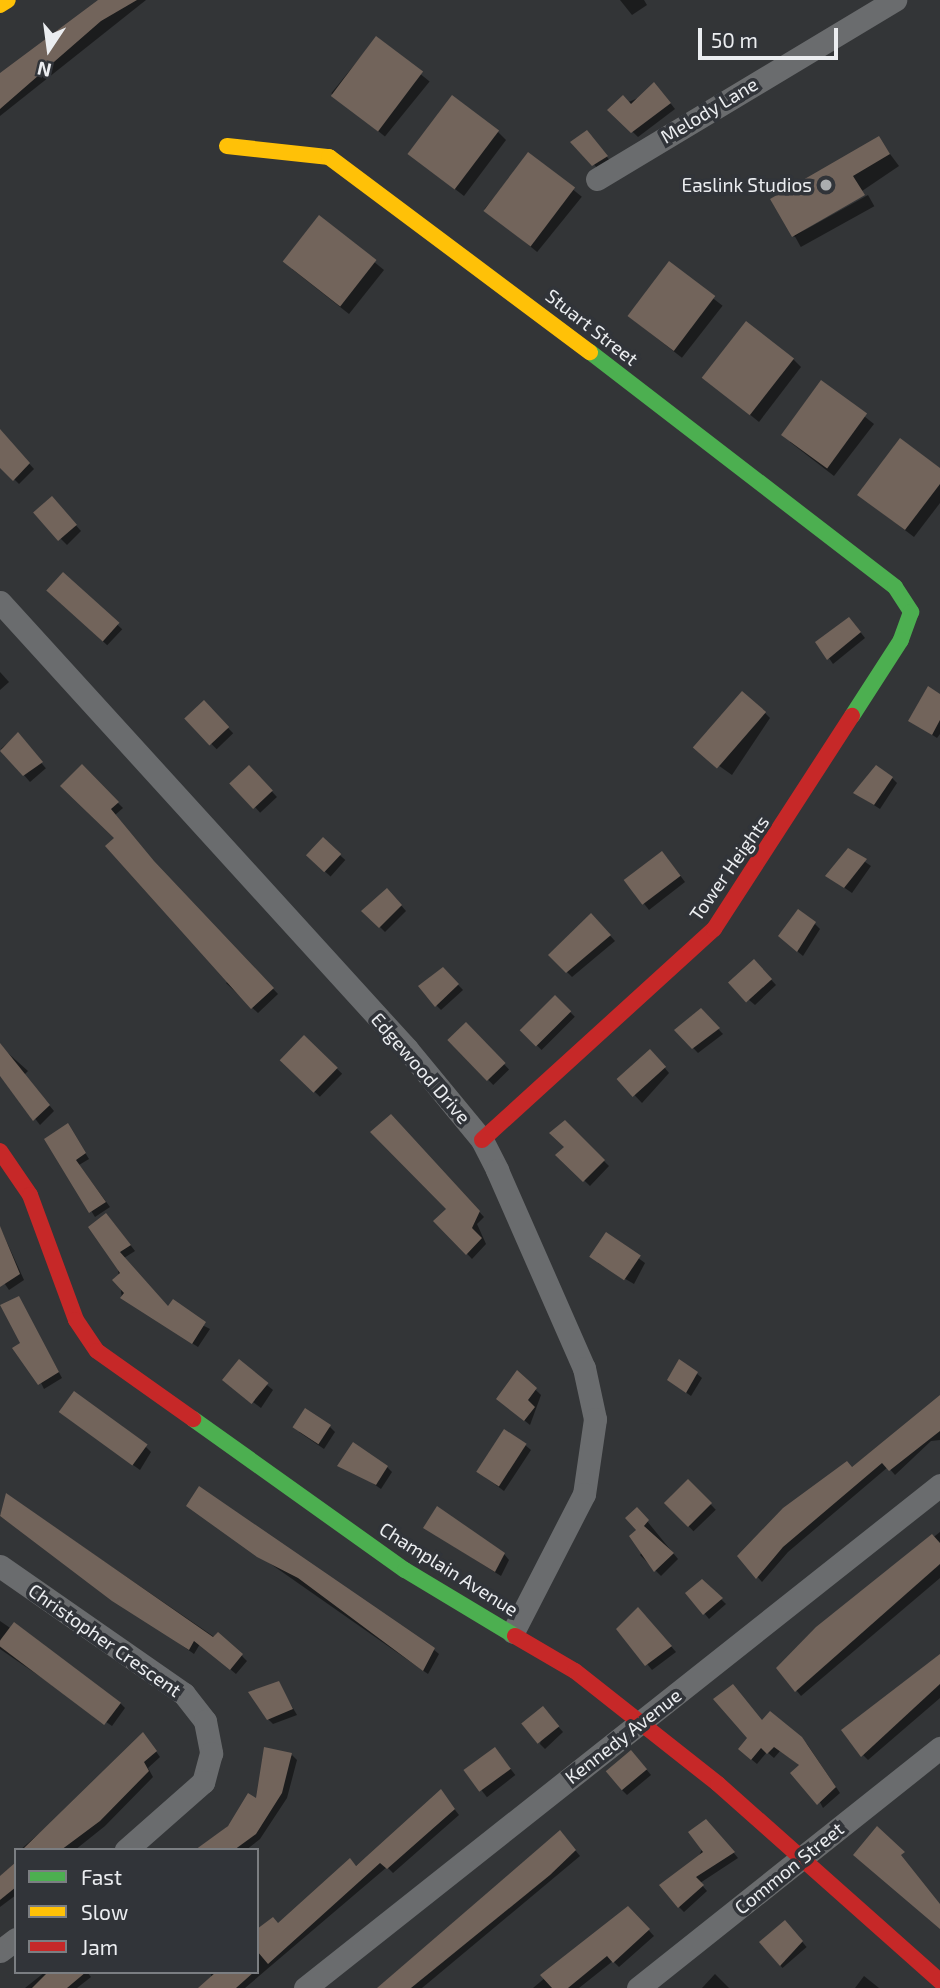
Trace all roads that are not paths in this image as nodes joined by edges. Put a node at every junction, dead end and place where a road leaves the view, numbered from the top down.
1 (8, 0) edge
2 (895, 0) edge
3 (0, 5) edge
4 (228, 146) dead end
5 (597, 179) dead end
6 (905, 600) joint
7 (0, 602) edge
8 (482, 1140) junction
9 (0, 1151) edge
10 (940, 1485) edge
11 (0, 1566) edge
12 (513, 1632) junction
13 (642, 1721) junction
14 (940, 1748) edge
15 (128, 1848) edge
16 (803, 1858) junction
17 (940, 1982) edge
18 (305, 1988) edge
19 (638, 1988) edge

1 - 3 street
2 - 5 street, Melody Lane
4 - 6 street, Stuart Street
6 - 8 street, Tower Heights
7 - 8 street, Edgewood Drive
8 - 12 street, Edgewood Drive
9 - 12 street, Champlain Avenue
10 - 13 street, Kennedy Avenue
11 - 15 street, Christopher Crescent
12 - 13 street, Champlain Avenue
13 - 16 street, Champlain Avenue
13 - 18 street, Kennedy Avenue
14 - 16 street, Common Street
16 - 17 street, Champlain Avenue
16 - 19 street, Common Street

